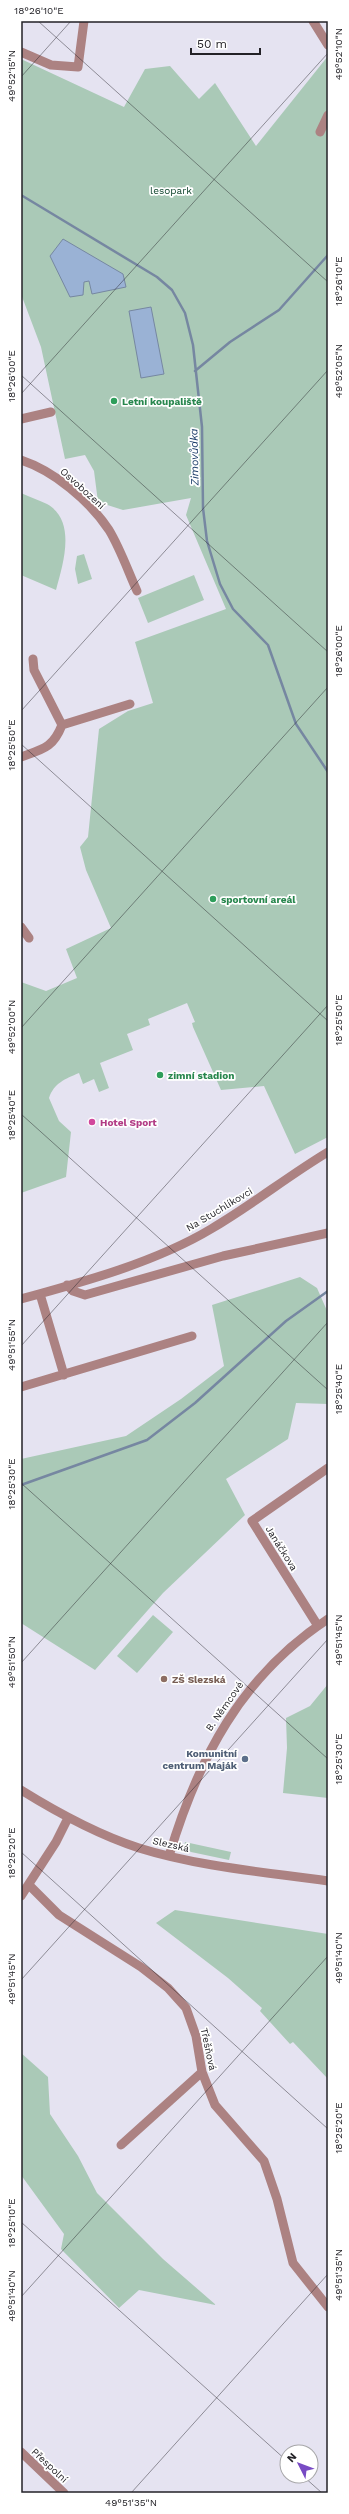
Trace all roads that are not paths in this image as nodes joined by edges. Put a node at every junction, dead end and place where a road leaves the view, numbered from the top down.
1 (84, 21) edge
2 (313, 21) edge
3 (328, 45) edge
4 (21, 52) edge
5 (328, 114) edge
6 (320, 132) dead end
7 (51, 412) dead end
8 (21, 419) edge
9 (21, 460) edge
10 (137, 591) dead end
11 (33, 659) dead end
12 (130, 704) dead end
13 (62, 726) junction
14 (21, 757) edge
15 (21, 927) edge
16 (29, 938) dead end
17 (328, 1152) edge
18 (328, 1233) edge
19 (68, 1285) junction
20 (40, 1294) junction
21 (21, 1299) edge
22 (192, 1336) dead end
23 (64, 1375) junction
24 (21, 1387) edge
25 (327, 1472) edge
26 (328, 1619) edge
27 (318, 1626) junction
28 (21, 1790) edge
29 (68, 1818) junction
30 (168, 1856) junction
31 (328, 1881) edge
32 (29, 1885) junction
33 (21, 1896) edge
34 (202, 2072) junction
35 (121, 2145) dead end
36 (328, 2307) edge
37 (21, 2452) edge
38 (64, 2493) edge

1 - 4 street
2 - 3 street
5 - 6 street
7 - 8 street
9 - 10 street, Osvobození
11 - 13 street
12 - 13 street
13 - 14 street
15 - 16 street
17 - 19 street, Na Stuchlíkovci
18 - 19 street
19 - 20 street, Na Stuchlíkovci
20 - 21 street, Na Stuchlíkovci
20 - 23 street
22 - 23 street
23 - 24 street
25 - 27 street, Janáčkova
26 - 27 street, B. Němcové
27 - 30 street, B. Němcové
28 - 29 street, Slezská
29 - 30 street, Slezská
29 - 32 street
30 - 31 street, Slezská
32 - 33 street
32 - 34 street, Třešňová
34 - 35 street
34 - 36 street, Třešňová
37 - 38 street, Přespolní

